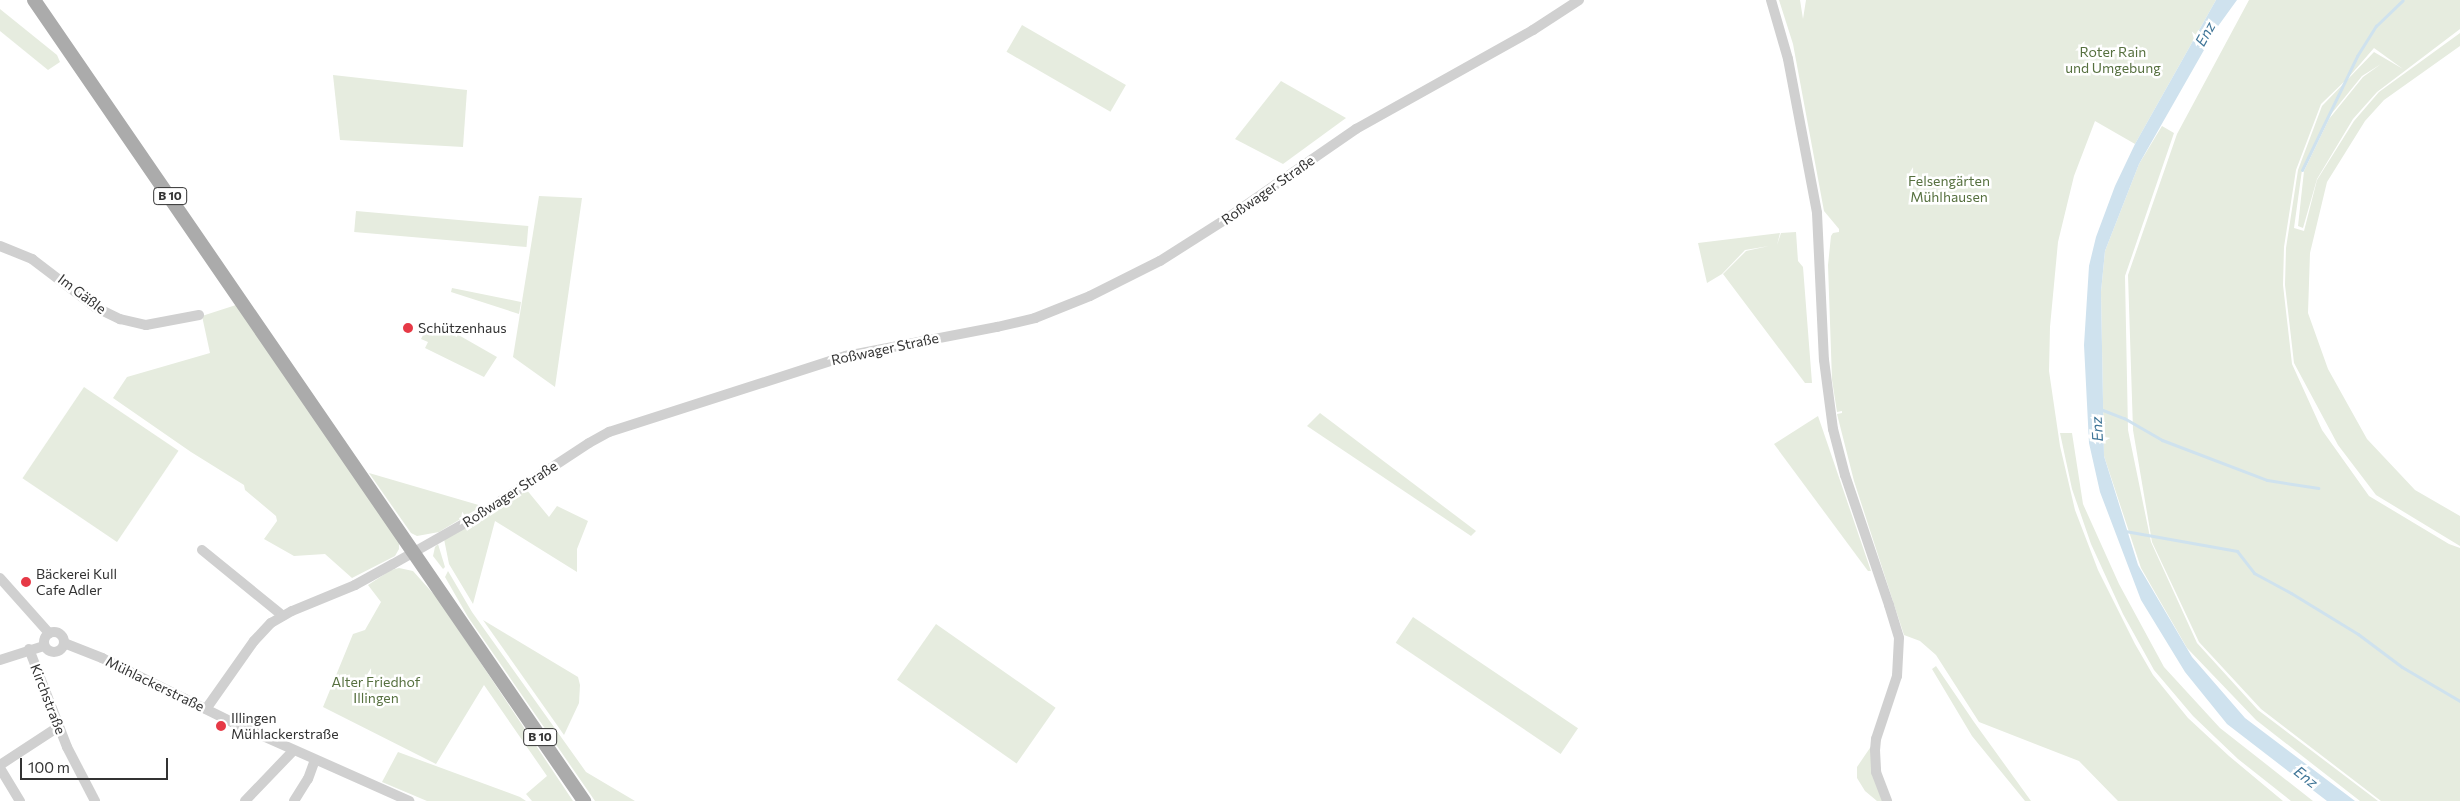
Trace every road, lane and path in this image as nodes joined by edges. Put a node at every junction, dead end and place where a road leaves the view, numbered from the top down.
1 (34, 0) edge
2 (1579, 0) edge
3 (1771, 0) edge
4 (0, 246) edge
5 (199, 315) dead end
6 (202, 550) dead end
7 (414, 551) junction
8 (0, 578) edge
9 (283, 616) junction
10 (49, 634) junction
11 (64, 643) junction
12 (44, 646) junction
13 (28, 649) junction
14 (0, 660) edge
15 (206, 709) junction
16 (58, 727) junction
17 (293, 750) junction
18 (315, 760) junction
19 (0, 766) edge
20 (20, 801) edge
21 (95, 801) edge
22 (245, 801) edge
23 (294, 801) edge
24 (409, 801) edge
25 (584, 801) edge
26 (1887, 801) edge

1 - 7 main road, B 10
2 - 7 street, Roßwager Straße
3 - 26 street
4 - 5 street, Im Gäßle
6 - 9 street
7 - 9 street, Roßwager Straße
7 - 25 main road, B 10
8 - 10 street
9 - 15 street, Roßwager Straße
10 - 11 street
10 - 12 street
11 - 12 street
11 - 15 street, Mühlackerstraße
12 - 13 street
13 - 14 street
13 - 16 street, Kirchstraße
15 - 17 street, Mühlackerstraße
16 - 19 street
16 - 21 street, Kirchstraße
17 - 18 street, Mühlackerstraße
17 - 22 street
18 - 23 street
18 - 24 street, Mühlackerstraße
19 - 20 street

